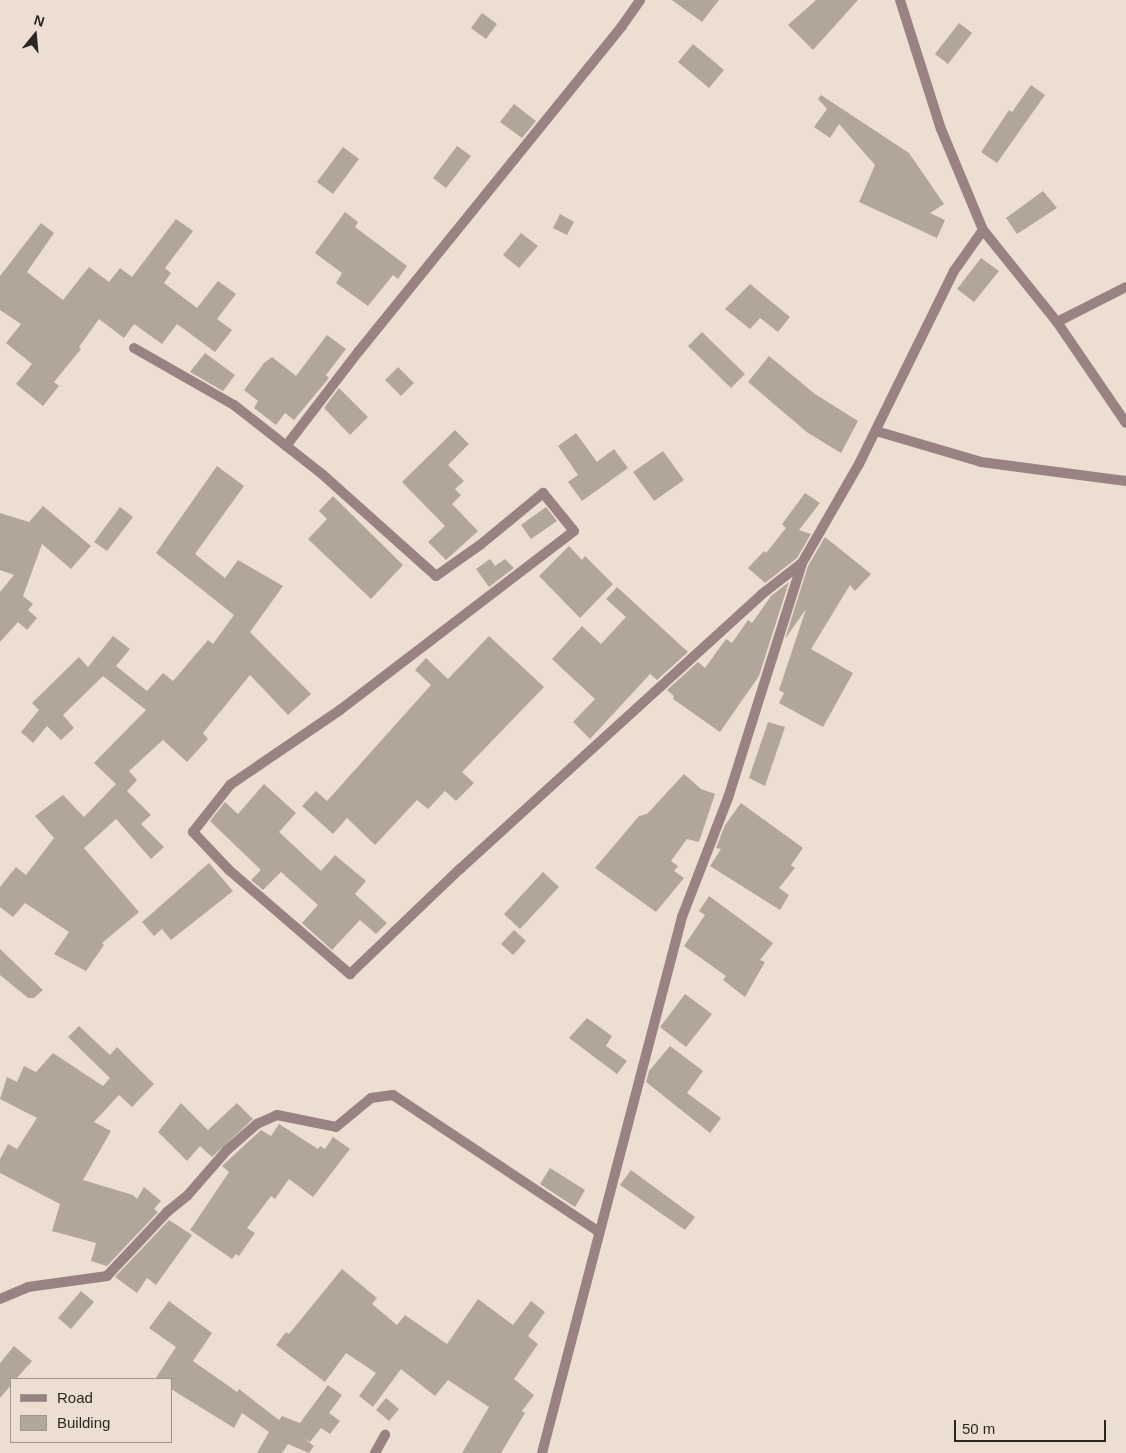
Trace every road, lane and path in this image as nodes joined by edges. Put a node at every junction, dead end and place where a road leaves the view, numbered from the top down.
1 (640, 0) edge
2 (900, 0) edge
3 (983, 230) junction
4 (1126, 287) edge
5 (1057, 322) junction
6 (134, 348) dead end
7 (1126, 423) edge
8 (876, 431) junction
9 (286, 446) junction
10 (1126, 481) edge
11 (802, 563) junction
12 (598, 1232) junction
13 (0, 1298) edge
14 (385, 1435) dead end
15 (375, 1453) edge
16 (542, 1453) edge

1 - 9 street
2 - 3 street
3 - 5 street
3 - 8 street
4 - 5 street
5 - 7 street
6 - 9 street
8 - 10 street
8 - 11 street
9 - 11 street
11 - 12 street
12 - 13 street
12 - 16 street
14 - 15 street

